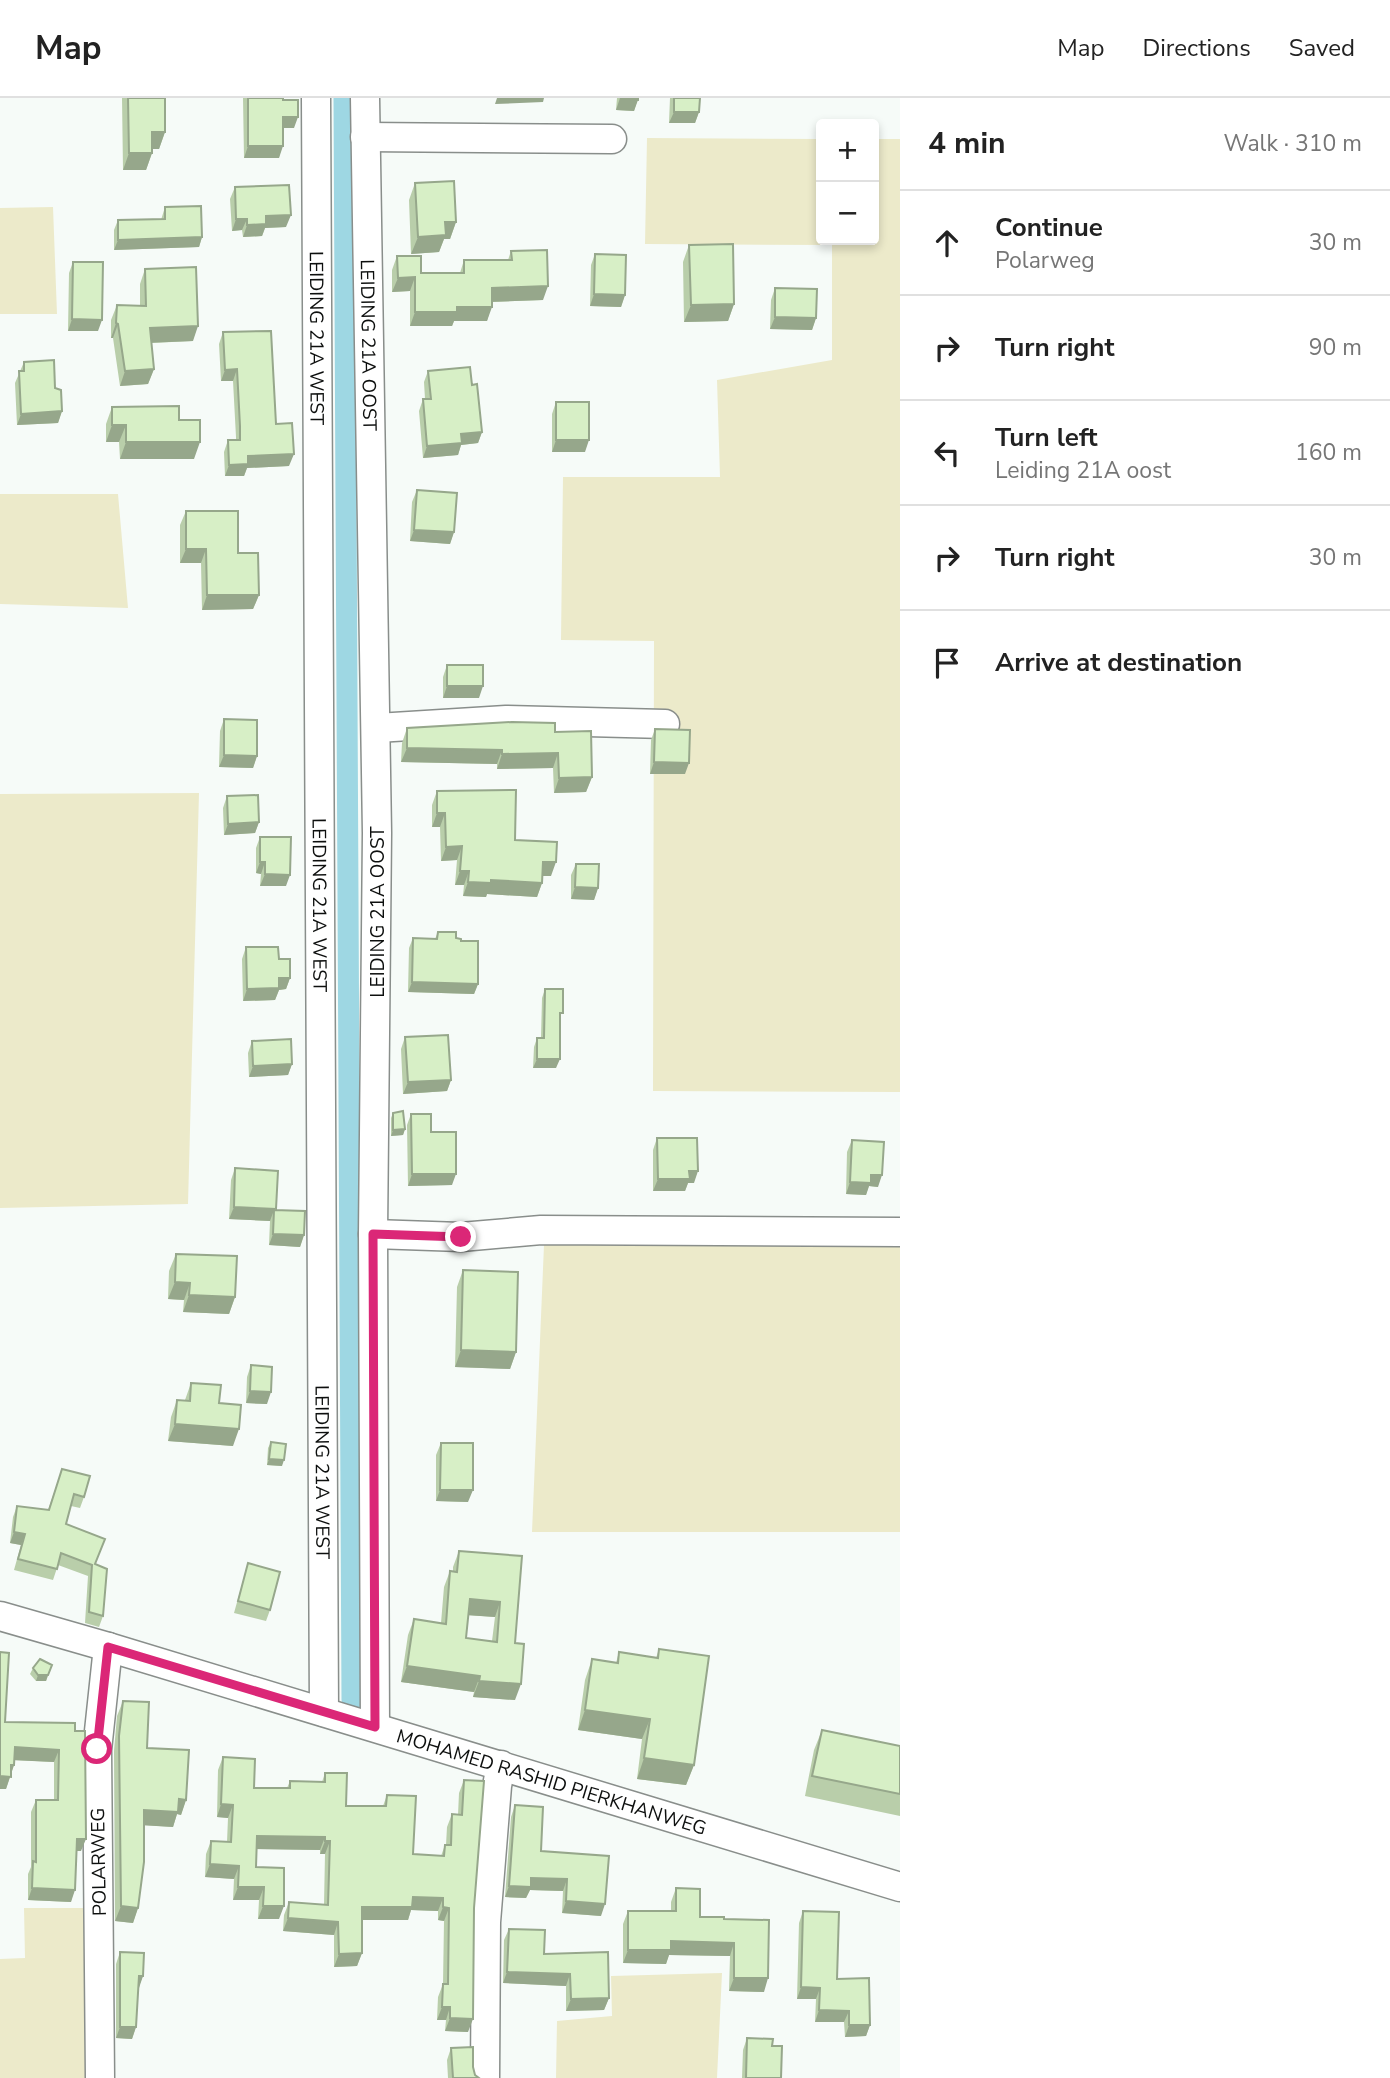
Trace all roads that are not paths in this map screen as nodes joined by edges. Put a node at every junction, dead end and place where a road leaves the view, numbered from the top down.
1 (316, 98) edge
2 (365, 98) edge
3 (365, 137) junction
4 (612, 139) dead end
5 (665, 724) dead end
6 (377, 728) junction
7 (900, 1232) edge
8 (373, 1234) junction
9 (0, 1616) edge
10 (108, 1647) junction
11 (324, 1712) junction
12 (375, 1727) junction
13 (501, 1765) junction
14 (900, 1886) edge
15 (100, 2078) edge
16 (485, 2078) edge

1 - 11 street, LEIDING 21A WEST
2 - 3 street, LEIDING 21A OOST
3 - 4 street
3 - 6 street, LEIDING 21A OOST
5 - 6 street
6 - 8 street, LEIDING 21A OOST
7 - 8 street
8 - 12 street, LEIDING 21A OOST
9 - 10 street, MOHAMED RASHID PIERKHANWEG
10 - 11 street, MOHAMED RASHID PIERKHANWEG
10 - 15 street, POLARWEG
11 - 12 street, MOHAMED RASHID PIERKHANWEG
12 - 13 street, MOHAMED RASHID PIERKHANWEG
13 - 14 street, MOHAMED RASHID PIERKHANWEG
13 - 16 street

